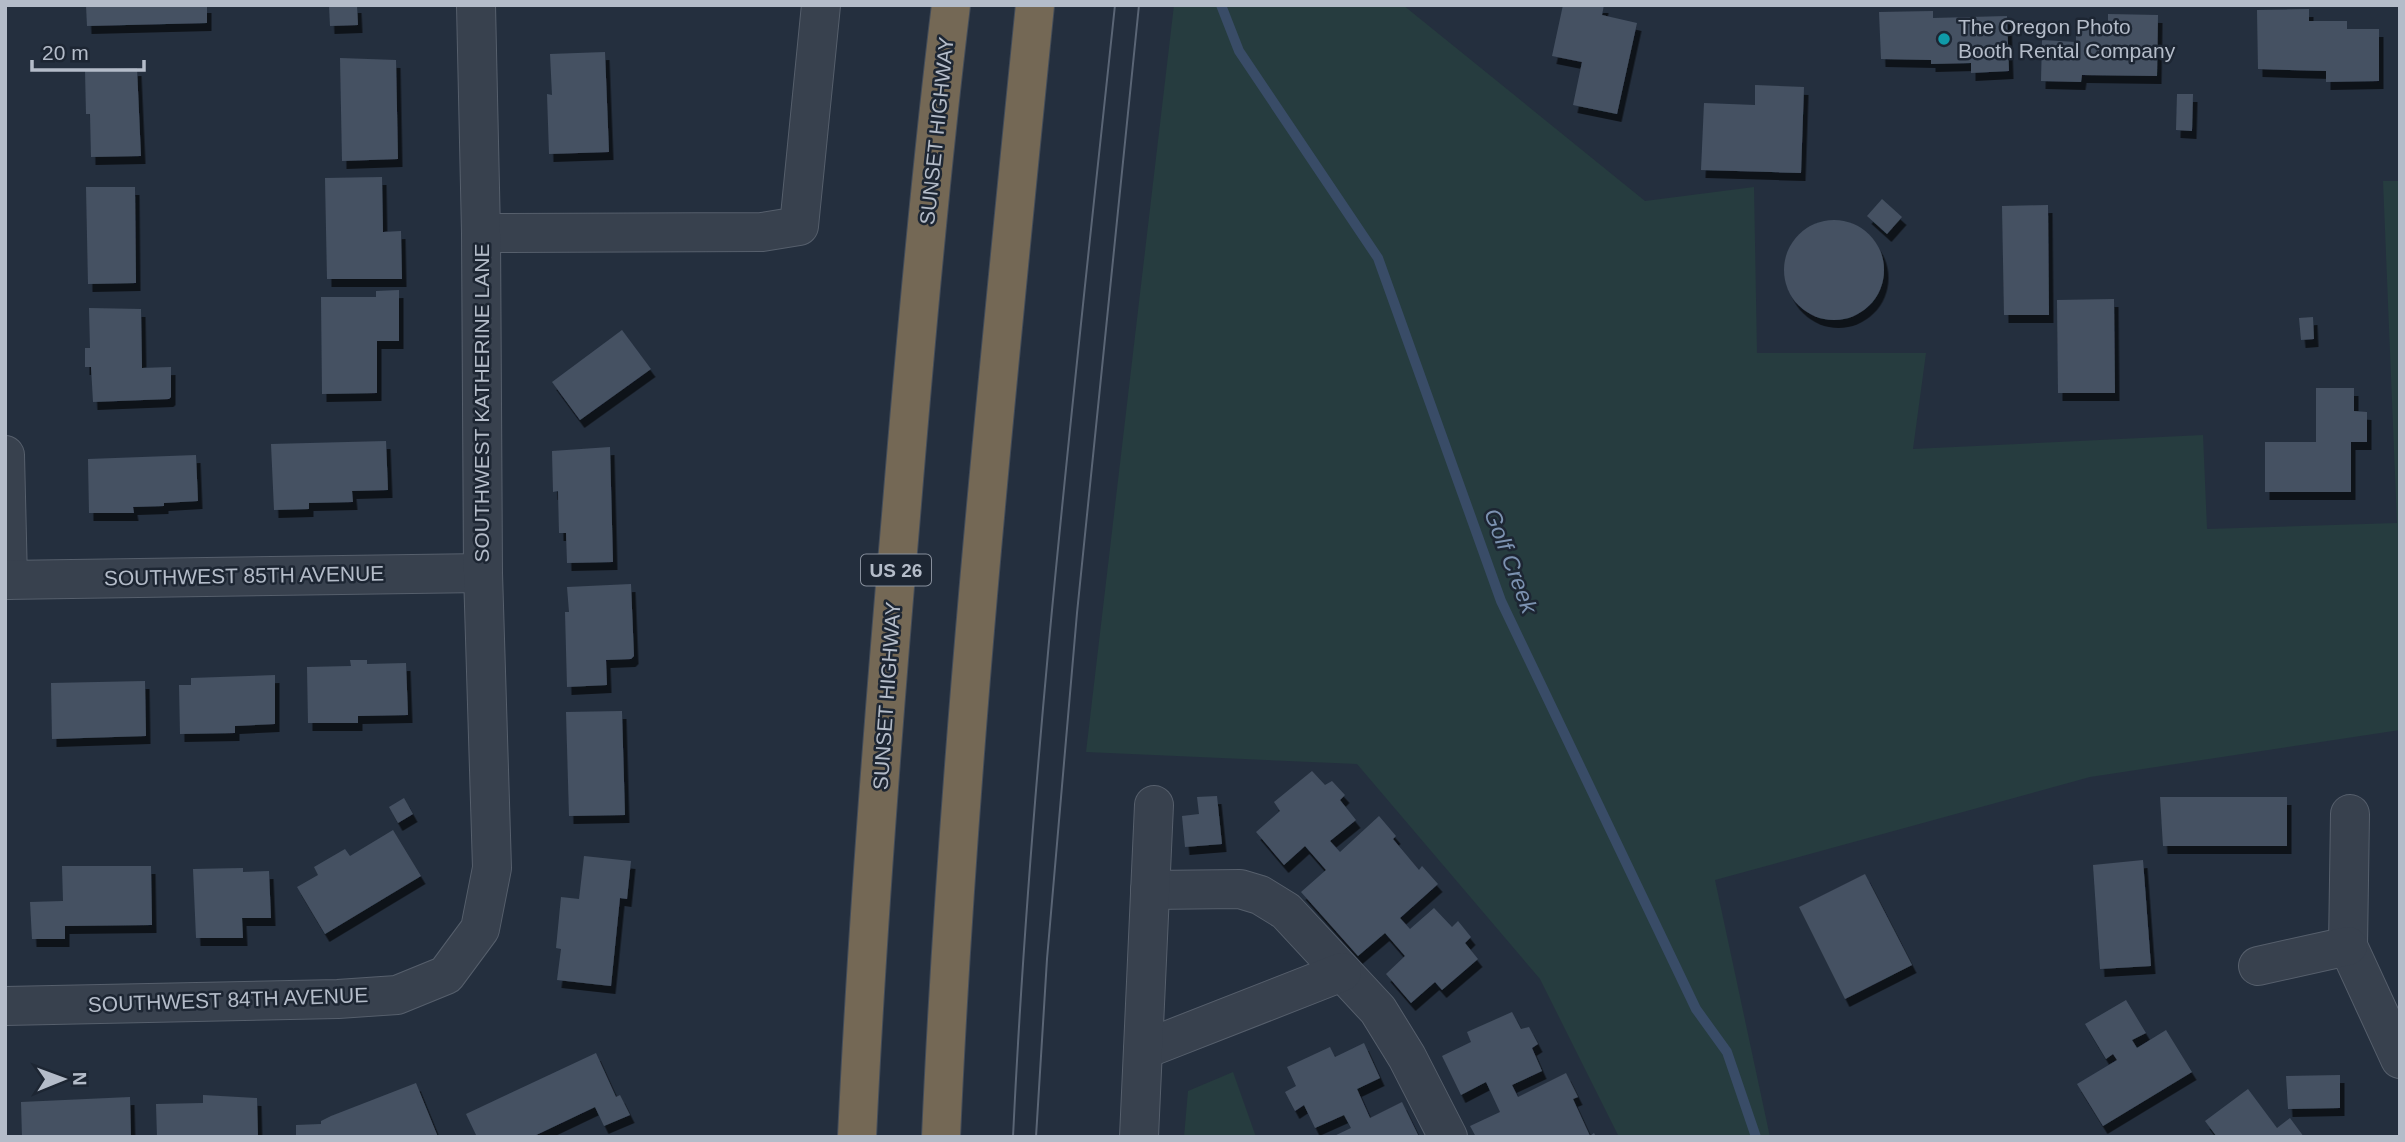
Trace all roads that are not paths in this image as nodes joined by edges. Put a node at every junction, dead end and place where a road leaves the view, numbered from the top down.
1 (476, 5) edge
2 (821, 5) edge
3 (951, 5) edge
4 (1035, 5) edge
5 (481, 233) junction
6 (5, 454) edge
7 (483, 573) junction
8 (7, 580) edge
9 (1154, 805) dead end
10 (2350, 814) dead end
11 (1150, 890) junction
12 (2348, 946) junction
13 (2258, 965) dead end
14 (1342, 972) junction
15 (446, 975) joint
16 (5, 1006) edge
17 (1143, 1050) junction
18 (2400, 1059) edge
19 (858, 1137) edge
20 (941, 1137) edge
21 (1139, 1137) edge
22 (1448, 1137) edge

1 - 5 street
2 - 5 street, SOUTHWEST KATHERINE LANE
3 - 19 highway, SUNSET HIGHWAY / US 26
4 - 20 highway
5 - 7 street, SOUTHWEST KATHERINE LANE
6 - 8 street
7 - 8 street, SOUTHWEST 85TH AVENUE
7 - 15 street, SOUTHWEST KATHERINE LANE
9 - 11 street
10 - 12 street
11 - 14 street
11 - 17 street
12 - 13 street
12 - 18 street
14 - 17 street
14 - 22 street
15 - 16 street, SOUTHWEST 84TH AVENUE
17 - 21 street

